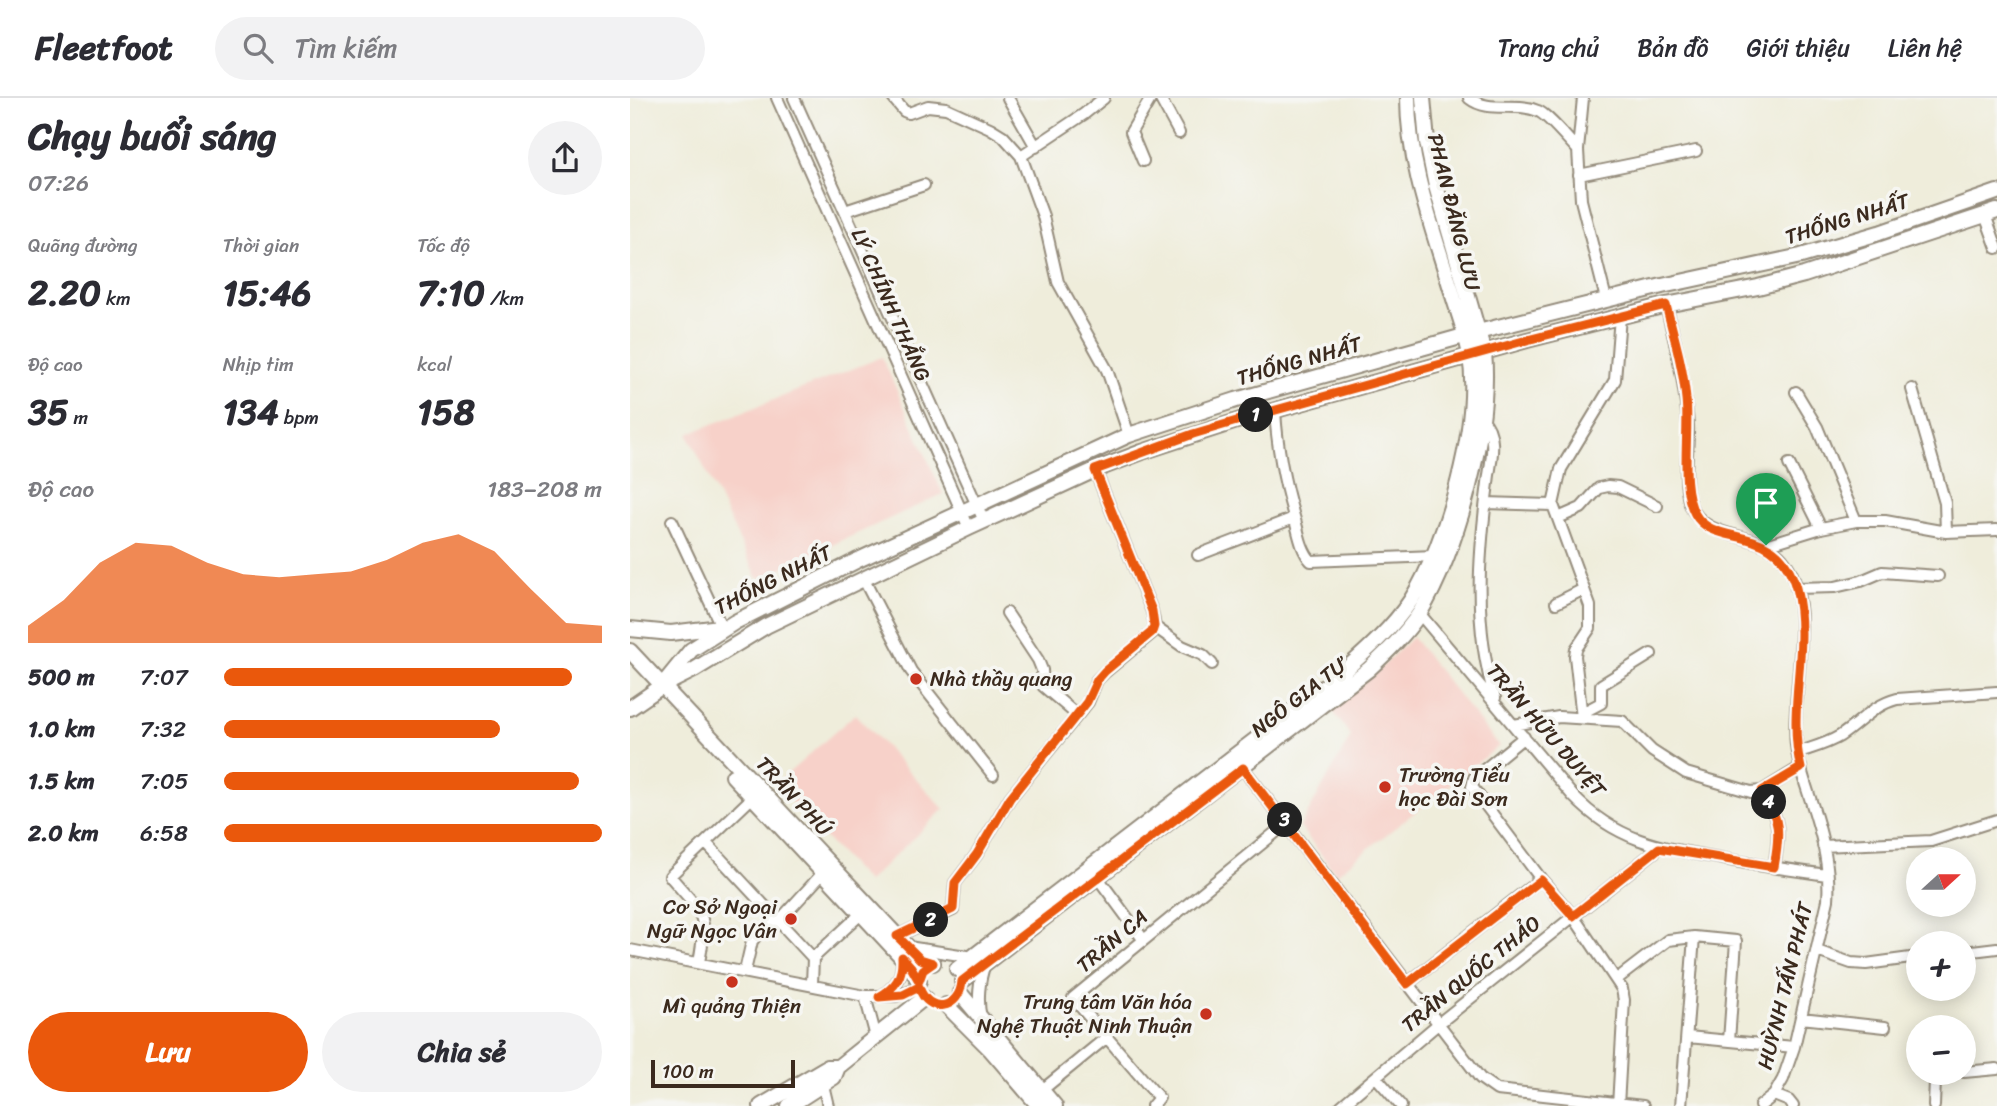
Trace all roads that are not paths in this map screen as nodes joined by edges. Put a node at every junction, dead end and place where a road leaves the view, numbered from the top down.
1 (776, 98) edge
2 (794, 98) edge
3 (893, 98) edge
4 (1008, 98) edge
5 (1104, 98) edge
6 (1151, 98) edge
7 (1160, 98) edge
8 (1408, 98) edge
9 (1423, 98) edge
10 (1469, 98) edge
11 (1583, 98) edge
12 (1179, 133) dead end
13 (1036, 147) junction
14 (1578, 150) junction
15 (1696, 151) dead end
16 (1021, 156) junction
17 (1143, 161) dead end
18 (1579, 175) junction
19 (924, 185) dead end
20 (1997, 192) edge
21 (845, 211) junction
22 (1991, 213) edge
23 (1879, 233) junction
24 (1997, 248) edge
25 (1884, 249) junction
26 (1662, 286) junction
27 (1606, 299) junction
28 (1666, 305) junction
29 (1620, 316) junction
30 (895, 323) junction
31 (880, 329) junction
32 (1472, 334) junction
33 (1477, 354) junction
34 (1912, 389) dead end
35 (1796, 392) dead end
36 (1236, 400) junction
37 (1275, 410) junction
38 (1482, 419) junction
39 (1240, 420) junction
40 (1129, 435) junction
41 (1089, 452) junction
42 (1790, 464) dead end
43 (1095, 470) junction
44 (1486, 503) junction
45 (1553, 505) junction
46 (977, 506) junction
47 (1657, 506) dead end
48 (962, 513) junction
49 (1294, 518) junction
50 (1558, 519) junction
51 (672, 521) dead end
52 (984, 521) junction
53 (1856, 521) junction
54 (969, 528) junction
55 (1821, 528) junction
56 (1997, 530) edge
57 (1946, 532) junction
58 (1766, 545) junction
59 (1198, 555) dead end
60 (1434, 556) junction
61 (856, 561) junction
62 (1938, 576) dead end
63 (863, 578) junction
64 (1796, 588) junction
65 (1584, 589) junction
66 (1410, 601) junction
67 (1556, 603) dead end
68 (1007, 613) dead end
69 (1419, 613) junction
70 (728, 625) junction
71 (1154, 626) junction
72 (630, 629) edge
73 (744, 638) junction
74 (630, 651) edge
75 (1651, 654) dead end
76 (630, 664) edge
77 (1212, 664) dead end
78 (658, 689) junction
79 (1997, 692) edge
80 (1322, 697) junction
81 (1495, 701) junction
82 (630, 708) edge
83 (1077, 715) junction
84 (1582, 716) junction
85 (1514, 725) junction
86 (1524, 737) junction
87 (1797, 753) junction
88 (1233, 755) junction
89 (1243, 768) junction
90 (1801, 768) junction
91 (992, 775) dead end
92 (1762, 791) junction
93 (756, 794) junction
94 (1175, 810) junction
95 (1997, 820) edge
96 (1287, 823) junction
97 (706, 843) junction
98 (1823, 846) junction
99 (1659, 848) junction
100 (1774, 867) junction
101 (823, 873) junction
102 (1094, 873) junction
103 (1827, 876) junction
104 (1541, 880) junction
105 (865, 910) junction
106 (1573, 916) junction
107 (779, 921) junction
108 (897, 936) junction
109 (1694, 937) junction
110 (1143, 939) junction
111 (1997, 947) edge
112 (630, 950) edge
113 (1976, 950) edge
114 (1816, 951) junction
115 (905, 952) junction
116 (813, 958) junction
117 (1906, 959) edge
118 (979, 960) junction
119 (699, 962) junction
120 (933, 963) junction
121 (745, 971) junction
122 (1617, 979) junction
123 (959, 981) junction
124 (812, 984) junction
125 (1407, 984) junction
126 (921, 989) junction
127 (865, 996) junction
128 (879, 997) junction
129 (946, 1005) junction
130 (981, 1018) junction
131 (1801, 1018) junction
132 (1438, 1024) junction
133 (1885, 1027) dead end
134 (876, 1037) junction
135 (1107, 1037) junction
136 (1688, 1037) junction
137 (1729, 1041) junction
138 (1794, 1047) junction
139 (838, 1068) junction
140 (1997, 1069) edge
141 (1976, 1071) edge
142 (1376, 1077) junction
143 (823, 1085) junction
144 (1935, 1085) edge
145 (1774, 1095) junction
146 (1038, 1098) edge
147 (1618, 1104) edge
148 (761, 1106) edge
149 (789, 1106) edge
150 (828, 1106) edge
151 (1055, 1106) edge
152 (1152, 1106) edge
153 (1340, 1106) edge
154 (1401, 1106) edge
155 (1643, 1106) edge
156 (1681, 1106) edge
157 (1760, 1106) edge
158 (1793, 1106) edge
159 (1934, 1106) edge

1 - 31 street, LÝ CHÍNH THẮNG
2 - 21 street, LÝ CHÍNH THẮNG
3 - 16 street
4 - 13 street
5 - 13 street
6 - 17 street
7 - 12 street
8 - 32 main road, PHAN ĐĂNG LƯU
9 - 32 main road, PHAN ĐĂNG LƯU
10 - 14 street
11 - 14 street
13 - 16 street
14 - 18 street
15 - 18 street
16 - 40 street
18 - 27 street
19 - 21 street
20 - 23 main road, THỐNG NHẤT
21 - 30 street, LÝ CHÍNH THẮNG
22 - 24 street
22 - 25 main road, THỐNG NHẤT
23 - 25 main road
23 - 26 main road, THỐNG NHẤT
25 - 28 main road, THỐNG NHẤT
26 - 27 main road, THỐNG NHẤT
26 - 28 main road
27 - 32 main road, THỐNG NHẤT
28 - 29 main road, THỐNG NHẤT
28 - 58 street, HUỲNH TẤN PHÁT
29 - 33 main road, THỐNG NHẤT
29 - 45 street
30 - 31 street
30 - 46 street, LÝ CHÍNH THẮNG
31 - 48 street, LÝ CHÍNH THẮNG
32 - 33 main road, NGÔ GIA TỰ
32 - 36 main road, THỐNG NHẤT
33 - 37 main road, THỐNG NHẤT
33 - 38 main road, NGÔ GIA TỰ
33 - 60 main road, NGÔ GIA TỰ
34 - 57 street
35 - 53 street
36 - 39 main road
36 - 40 main road, THỐNG NHẤT
37 - 39 main road, THỐNG NHẤT
37 - 49 street
38 - 44 street
38 - 69 main road, NGÔ GIA TỰ
39 - 43 main road, THỐNG NHẤT
40 - 41 main road, THỐNG NHẤT
41 - 43 main road
41 - 46 main road, THỐNG NHẤT
42 - 55 street
43 - 52 main road, THỐNG NHẤT
43 - 71 street
44 - 45 street
44 - 81 street
45 - 50 street
46 - 48 main road, THỐNG NHẤT
46 - 52 street, LÝ CHÍNH THẮNG
47 - 50 street
48 - 54 street, LÝ CHÍNH THẮNG
48 - 61 main road, THỐNG NHẤT
49 - 59 street
49 - 60 street
50 - 65 street
51 - 70 street
52 - 54 main road, THỐNG NHẤT
53 - 55 street
53 - 57 street
54 - 63 main road, THỐNG NHẤT
55 - 58 street
56 - 57 street
58 - 64 street, HUỲNH TẤN PHÁT
60 - 66 main road, NGÔ GIA TỰ
61 - 63 main road
61 - 70 main road, THỐNG NHẤT
62 - 64 street
63 - 73 main road, THỐNG NHẤT
63 - 91 street
64 - 87 street, HUỲNH TẤN PHÁT
65 - 67 street
65 - 84 street
66 - 69 main road
66 - 80 main road, NGÔ GIA TỰ
68 - 83 street
69 - 80 main road, NGÔ GIA TỰ
69 - 81 street, TRẦN HỮU DUYỆT
70 - 72 main road
70 - 73 main road
70 - 78 main road, THỐNG NHẤT
71 - 77 street
71 - 83 street
73 - 78 main road, THỐNG NHẤT
74 - 78 main road, TRẦN PHÚ
75 - 84 street
76 - 78 main road, TRẦN PHÚ
78 - 82 main road, THỐNG NHẤT
78 - 93 main road, TRẦN PHÚ
79 - 87 street
80 - 88 main road, NGÔ GIA TỰ
80 - 89 main road, NGÔ GIA TỰ
81 - 85 street, TRẦN HỮU DUYỆT
83 - 108 street
84 - 85 street
84 - 92 street
85 - 86 street, TRẦN HỮU DUYỆT
86 - 99 street, TRẦN HỮU DUYỆT
86 - 104 street
87 - 90 street, HUỲNH TẤN PHÁT
88 - 89 main road
88 - 94 main road, NGÔ GIA TỰ
89 - 94 main road, NGÔ GIA TỰ
89 - 96 street
90 - 92 street
90 - 98 street, HUỲNH TẤN PHÁT
92 - 100 street
93 - 97 street
93 - 101 main road, TRẦN PHÚ
93 - 105 main road, TRẦN PHÚ
94 - 102 main road, NGÔ GIA TỰ
95 - 98 street
96 - 110 street, TRẦN CA
96 - 125 street
97 - 107 street
97 - 119 street
98 - 103 street, HUỲNH TẤN PHÁT
99 - 100 street, TRẦN HỮU DUYỆT
99 - 106 street, TRẦN QUỐC THẢO
100 - 103 street, TRẦN HỮU DUYỆT
101 - 105 main road, TRẦN PHÚ
101 - 107 street
102 - 110 street
102 - 118 main road, NGÔ GIA TỰ
103 - 114 street, HUỲNH TẤN PHÁT
104 - 106 street
104 - 125 street
105 - 108 main road, TRẦN PHÚ
105 - 115 main road, TRẦN PHÚ
105 - 116 street
106 - 122 street
106 - 132 street, TRẦN QUỐC THẢO
107 - 116 street
107 - 121 street
108 - 115 main road, TRẦN PHÚ
109 - 122 street
109 - 136 street
109 - 137 street
110 - 135 street, TRẦN CA
111 - 113 street
112 - 119 street
114 - 117 street
114 - 131 street, HUỲNH TẤN PHÁT
115 - 118 street
115 - 120 main road, TRẦN PHÚ
115 - 126 main road, TRẦN PHÚ
115 - 128 street
116 - 124 street
118 - 123 main road, NGÔ GIA TỰ
118 - 130 street
119 - 121 street
120 - 123 main road
120 - 126 main road
121 - 124 street
122 - 147 street
123 - 129 main road
123 - 130 main road
124 - 127 street
125 - 132 street
126 - 128 street
126 - 129 main road
126 - 134 main road
127 - 128 street
127 - 134 street
129 - 146 main road
130 - 146 main road
131 - 133 street
131 - 138 street, HUỲNH TẤN PHÁT
132 - 142 street, TRẦN QUỐC THẢO
132 - 147 street
134 - 139 main road
135 - 146 street
135 - 152 street, TRẦN CA
136 - 137 street
136 - 156 street
137 - 138 street
138 - 145 street, HUỲNH TẤN PHÁT
139 - 143 main road
139 - 148 main road
140 - 141 street
142 - 153 street, TRẦN QUỐC THẢO
142 - 154 street
143 - 149 main road
143 - 150 street
144 - 159 street
145 - 157 street, HUỲNH TẤN PHÁT
145 - 158 street
146 - 151 main road
147 - 155 street

